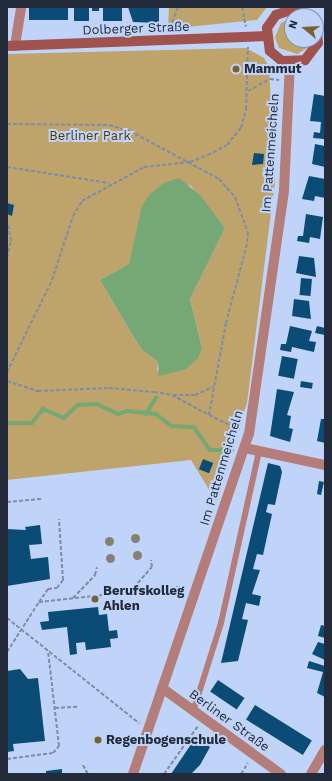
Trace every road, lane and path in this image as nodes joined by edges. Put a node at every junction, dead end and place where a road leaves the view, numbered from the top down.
1 (21, 7) edge
2 (178, 7) edge
3 (242, 7) edge
4 (284, 13) edge
5 (266, 36) junction
6 (248, 37) junction
7 (165, 42) junction
8 (11, 46) edge
9 (321, 50) edge
10 (290, 63) junction
11 (289, 81) junction
12 (248, 91) junction
13 (7, 124) edge
14 (190, 162) junction
15 (7, 167) edge
16 (109, 183) junction
17 (8, 224) edge
18 (7, 258) edge
19 (7, 372) edge
20 (7, 381) edge
21 (213, 387) junction
22 (172, 395) junction
23 (209, 415) junction
24 (249, 434) junction
25 (245, 448) junction
26 (259, 451) junction
27 (325, 465) edge
28 (43, 499) dead end
29 (7, 502) edge
30 (59, 519) dead end
31 (151, 560) dead end
32 (97, 568) dead end
33 (197, 588) junction
34 (130, 592) junction
35 (73, 598) junction
36 (39, 602) junction
37 (7, 618) edge
38 (21, 629) junction
39 (48, 651) junction
40 (7, 652) edge
41 (162, 688) junction
42 (77, 707) dead end
43 (54, 708) junction
44 (193, 712) junction
45 (203, 720) junction
46 (148, 729) junction
47 (325, 750) edge
48 (253, 757) junction
49 (7, 759) edge
50 (83, 765) dead end
51 (88, 774) edge
52 (132, 774) edge
53 (164, 774) edge
54 (241, 774) edge
55 (281, 774) edge
56 (311, 774) edge

1 - 8 street
2 - 7 path
3 - 6 path
4 - 5 main road
5 - 6 main road, Dolberger Straße
5 - 10 main road
6 - 7 main road, Dolberger Straße
6 - 12 path
7 - 8 main road, Dolberger Straße
9 - 10 main road
10 - 11 street, Im Pattenmeicheln
11 - 12 path
11 - 24 street, Im Pattenmeicheln
12 - 14 path
13 - 14 path
14 - 16 path
14 - 21 path
15 - 16 path
16 - 19 path
17 - 18 path
20 - 22 path
21 - 22 path
21 - 23 path
22 - 23 path
23 - 24 path
24 - 25 street, Im Pattenmeicheln
25 - 26 street
25 - 33 street, Im Pattenmeicheln
26 - 27 street
26 - 44 lane
28 - 29 path
30 - 36 path
31 - 34 path
32 - 35 path
33 - 34 path
33 - 41 street, Im Pattenmeicheln
34 - 35 path
35 - 36 path
36 - 38 path
37 - 38 path
38 - 39 path
38 - 40 path
39 - 43 path
39 - 46 path
41 - 44 street, Berliner Straße
41 - 46 street, Im Pattenmeicheln
42 - 43 path
43 - 49 path
44 - 45 street, Berliner Straße
45 - 48 street, Berliner Straße
45 - 53 path
46 - 52 street, Im Pattenmeicheln
47 - 56 street
48 - 54 path
48 - 55 street, Berliner Straße
50 - 51 path

